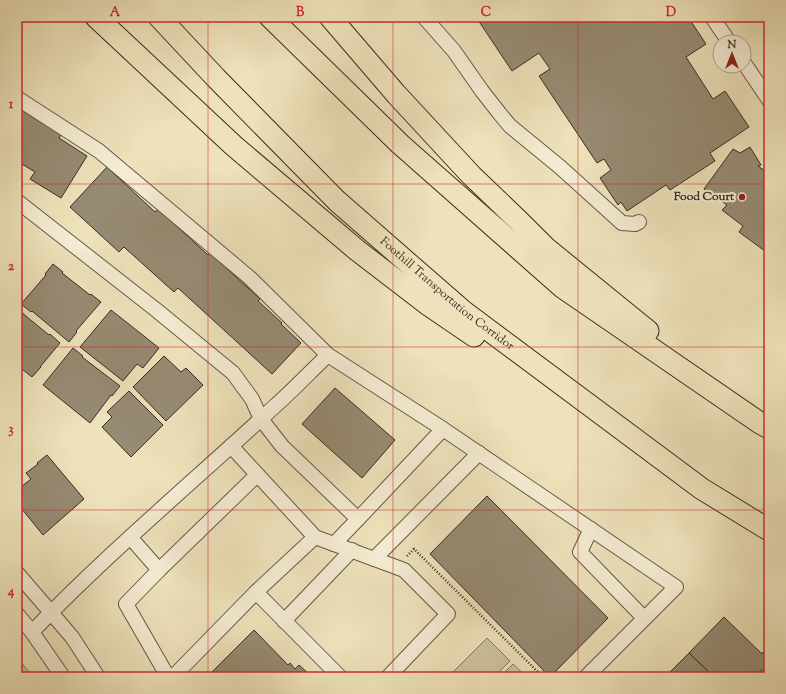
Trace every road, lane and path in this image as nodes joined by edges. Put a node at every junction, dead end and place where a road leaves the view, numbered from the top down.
1 (96, 17) edge
2 (159, 17) edge
3 (270, 17) edge
4 (330, 17) edge
5 (424, 17) edge
6 (712, 17) edge
7 (724, 34) edge
8 (751, 74) edge
9 (17, 98) edge
10 (769, 100) edge
11 (17, 201) edge
12 (639, 222) dead end
13 (328, 356) junction
14 (261, 419) junction
15 (764, 425) edge
16 (443, 429) junction
17 (231, 446) junction
18 (479, 453) junction
19 (258, 475) junction
20 (702, 489) junction
21 (358, 519) junction
22 (590, 529) junction
23 (769, 530) edge
24 (130, 537) junction
25 (315, 537) junction
26 (334, 544) junction
27 (352, 550) junction
28 (374, 559) junction
29 (396, 567) junction
30 (160, 570) junction
31 (17, 573) edge
32 (256, 592) junction
33 (50, 612) junction
34 (17, 614) edge
35 (644, 618) junction
36 (284, 621) junction
37 (32, 632) junction
38 (63, 677) edge
39 (98, 677) edge
40 (168, 677) edge
41 (173, 677) edge
42 (340, 677) edge
43 (388, 677) edge
44 (543, 677) edge
45 (586, 677) edge

1 - 20 highway
2 - 20 highway, Foothill Transportation Corridor
3 - 15 highway
4 - 15 highway
5 - 12 street
6 - 7 street
8 - 10 street
9 - 13 street
11 - 14 street
13 - 14 street
13 - 16 street
14 - 17 street
14 - 21 street
16 - 18 street
16 - 21 street
17 - 19 street
17 - 24 street
18 - 22 street
18 - 28 street
19 - 25 street
19 - 30 street
20 - 23 highway, Foothill Transportation Corridor
21 - 26 street
22 - 35 street
22 - 35 street
24 - 30 street
24 - 33 street
25 - 26 street
25 - 32 street
26 - 27 street
27 - 28 street
27 - 36 street
28 - 29 street
29 - 43 street
29 - 44 path
30 - 40 street
31 - 33 street
32 - 36 street
32 - 41 street
33 - 37 street
33 - 39 street
34 - 37 street
35 - 45 street
36 - 42 street
37 - 38 street

